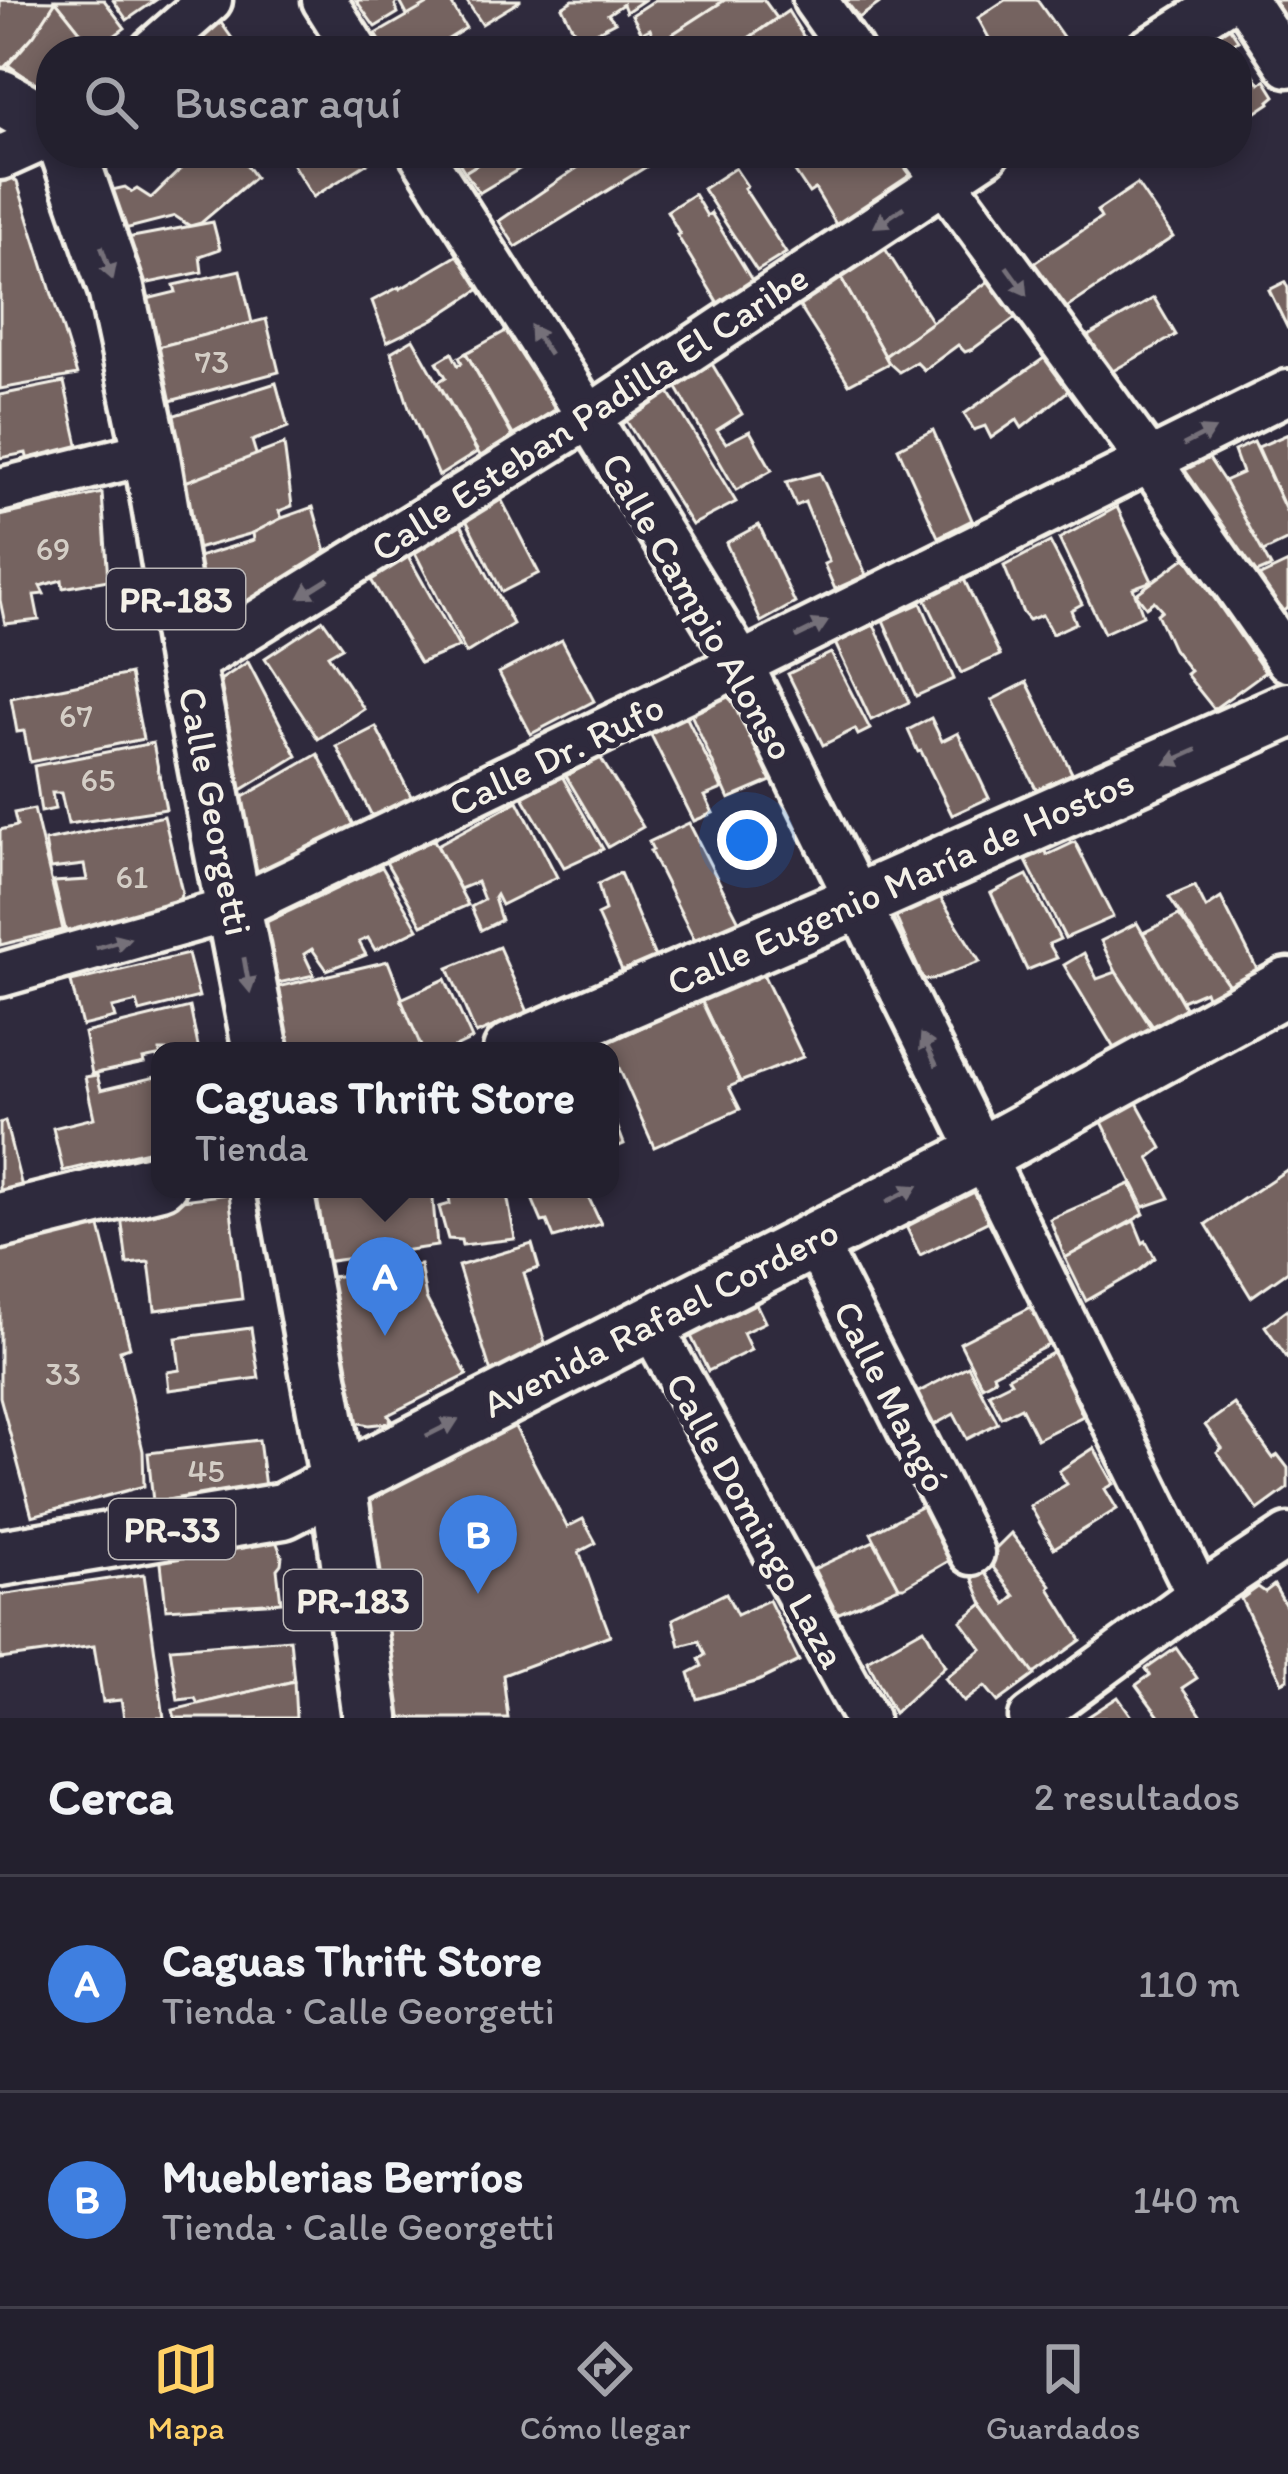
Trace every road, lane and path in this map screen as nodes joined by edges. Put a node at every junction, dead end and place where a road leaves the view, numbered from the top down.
1 (210, 0) edge
2 (323, 0) edge
3 (814, 0) edge
4 (1228, 0) edge
5 (1245, 0) edge
6 (169, 36) edge
7 (346, 36) edge
8 (840, 36) edge
9 (1171, 36) edge
10 (1288, 65) edge
11 (0, 98) edge
12 (36, 118) edge
13 (36, 142) edge
14 (0, 158) edge
15 (73, 168) edge
16 (431, 168) edge
17 (933, 168) edge
18 (935, 168) edge
19 (1288, 392) edge
20 (590, 417) junction
21 (151, 452) junction
22 (1150, 462) junction
23 (0, 490) edge
24 (1288, 661) edge
25 (741, 664) junction
26 (188, 667) junction
27 (1288, 710) edge
28 (857, 902) junction
29 (236, 908) junction
30 (0, 974) edge
31 (1288, 986) edge
32 (259, 1042) edge
33 (532, 1042) edge
34 (980, 1155) junction
35 (151, 1183) edge
36 (287, 1198) edge
37 (0, 1222) edge
38 (813, 1239) junction
39 (649, 1322) junction
40 (338, 1482) junction
41 (1288, 1536) edge
42 (971, 1553) dead end
43 (0, 1558) edge
44 (1199, 1595) junction
45 (370, 1718) edge
46 (866, 1718) edge
47 (1030, 1718) edge

1 - 6 street
2 - 7 street
3 - 8 street
4 - 9 street
5 - 10 street
11 - 12 main road
13 - 14 street
15 -> 21 main road, Calle Georgetti / PR-183
20 -> 16 street, Calle Campio Alonso
17 -> 20 street, Calle Esteban Padilla El Caribe
18 -> 22 street
22 -> 19 street, Calle Dr. Rufo
20 - 25 street, Calle Campio Alonso
20 -> 26 street, Calle Esteban Padilla El Caribe
21 - 23 street
21 - 26 main road, Calle Georgetti / PR-183
22 - 24 street
25 -> 22 street, Calle Dr. Rufo
25 - 28 street, Calle Campio Alonso
25 - 29 street, Calle Dr. Rufo
26 - 29 main road, Calle Georgetti / PR-183
27 -> 28 main road, Calle Eugenio María de Hostos
28 - 33 main road, Calle Eugenio María de Hostos
34 -> 28 street, Calle Campio Alonso
30 -> 29 street, Calle Dr. Rufo
29 -> 32 main road, Calle Georgetti / PR-183
31 - 34 main road, Avenida Rafael Cordero
38 -> 34 main road, Avenida Rafael Cordero
34 - 44 street, Calle Campio Alonso
35 - 37 main road
36 - 40 main road, PR-183
38 - 39 main road, Avenida Rafael Cordero
38 - 42 street, Calle Mangó
40 -> 39 main road, Avenida Rafael Cordero
39 - 46 street, Calle Domingo Laza
40 - 43 main road, Avenida Rafael Cordero / PR-33
40 - 45 main road, PR-183
41 - 44 street
44 - 47 street

